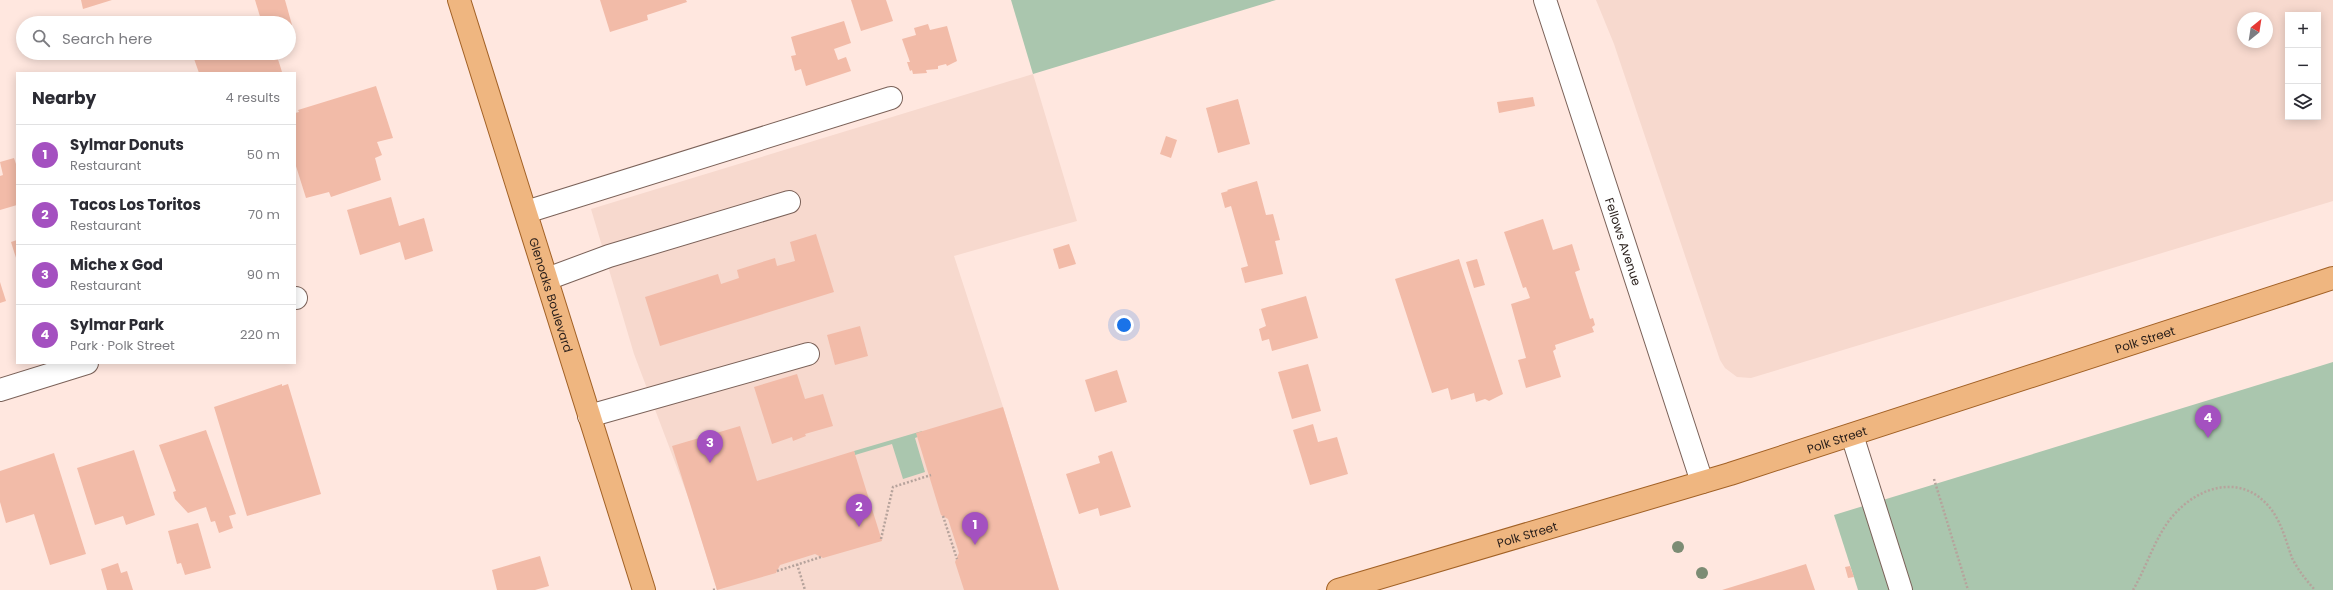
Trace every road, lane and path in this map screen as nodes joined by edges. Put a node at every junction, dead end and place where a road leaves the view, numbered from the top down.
1 (459, 0) edge
2 (1546, 0) edge
3 (891, 98) dead end
4 (789, 202) dead end
5 (526, 212) junction
6 (2333, 278) edge
7 (546, 279) junction
8 (808, 354) dead end
9 (84, 364) edge
10 (0, 390) edge
11 (589, 416) junction
12 (1852, 435) junction
13 (931, 475) dead end
14 (1934, 479) dead end
15 (1702, 482) junction
16 (944, 516) dead end
17 (881, 539) dead end
18 (821, 557) dead end
19 (957, 559) dead end
20 (797, 564) junction
21 (777, 571) dead end
22 (717, 589) dead end
23 (644, 590) edge
24 (713, 590) edge
25 (805, 590) edge
26 (1338, 590) edge
27 (1901, 590) edge
28 (1968, 590) edge
29 (2133, 590) edge
30 (2315, 590) edge

1 - 5 main road, Glenoaks Boulevard
2 - 15 street, Fellows Avenue
3 - 5 street
4 - 7 street
5 - 7 main road, Glenoaks Boulevard
6 - 12 main road, Polk Street
7 - 11 main road, Glenoaks Boulevard
8 - 11 street
9 - 10 street
11 - 23 main road, Glenoaks Boulevard
12 - 15 main road, Polk Street
12 - 27 street
13 - 17 path
14 - 28 path
15 - 26 main road, Polk Street
16 - 19 path
18 - 20 path
20 - 21 path
20 - 25 path
22 - 24 path
29 - 30 path

